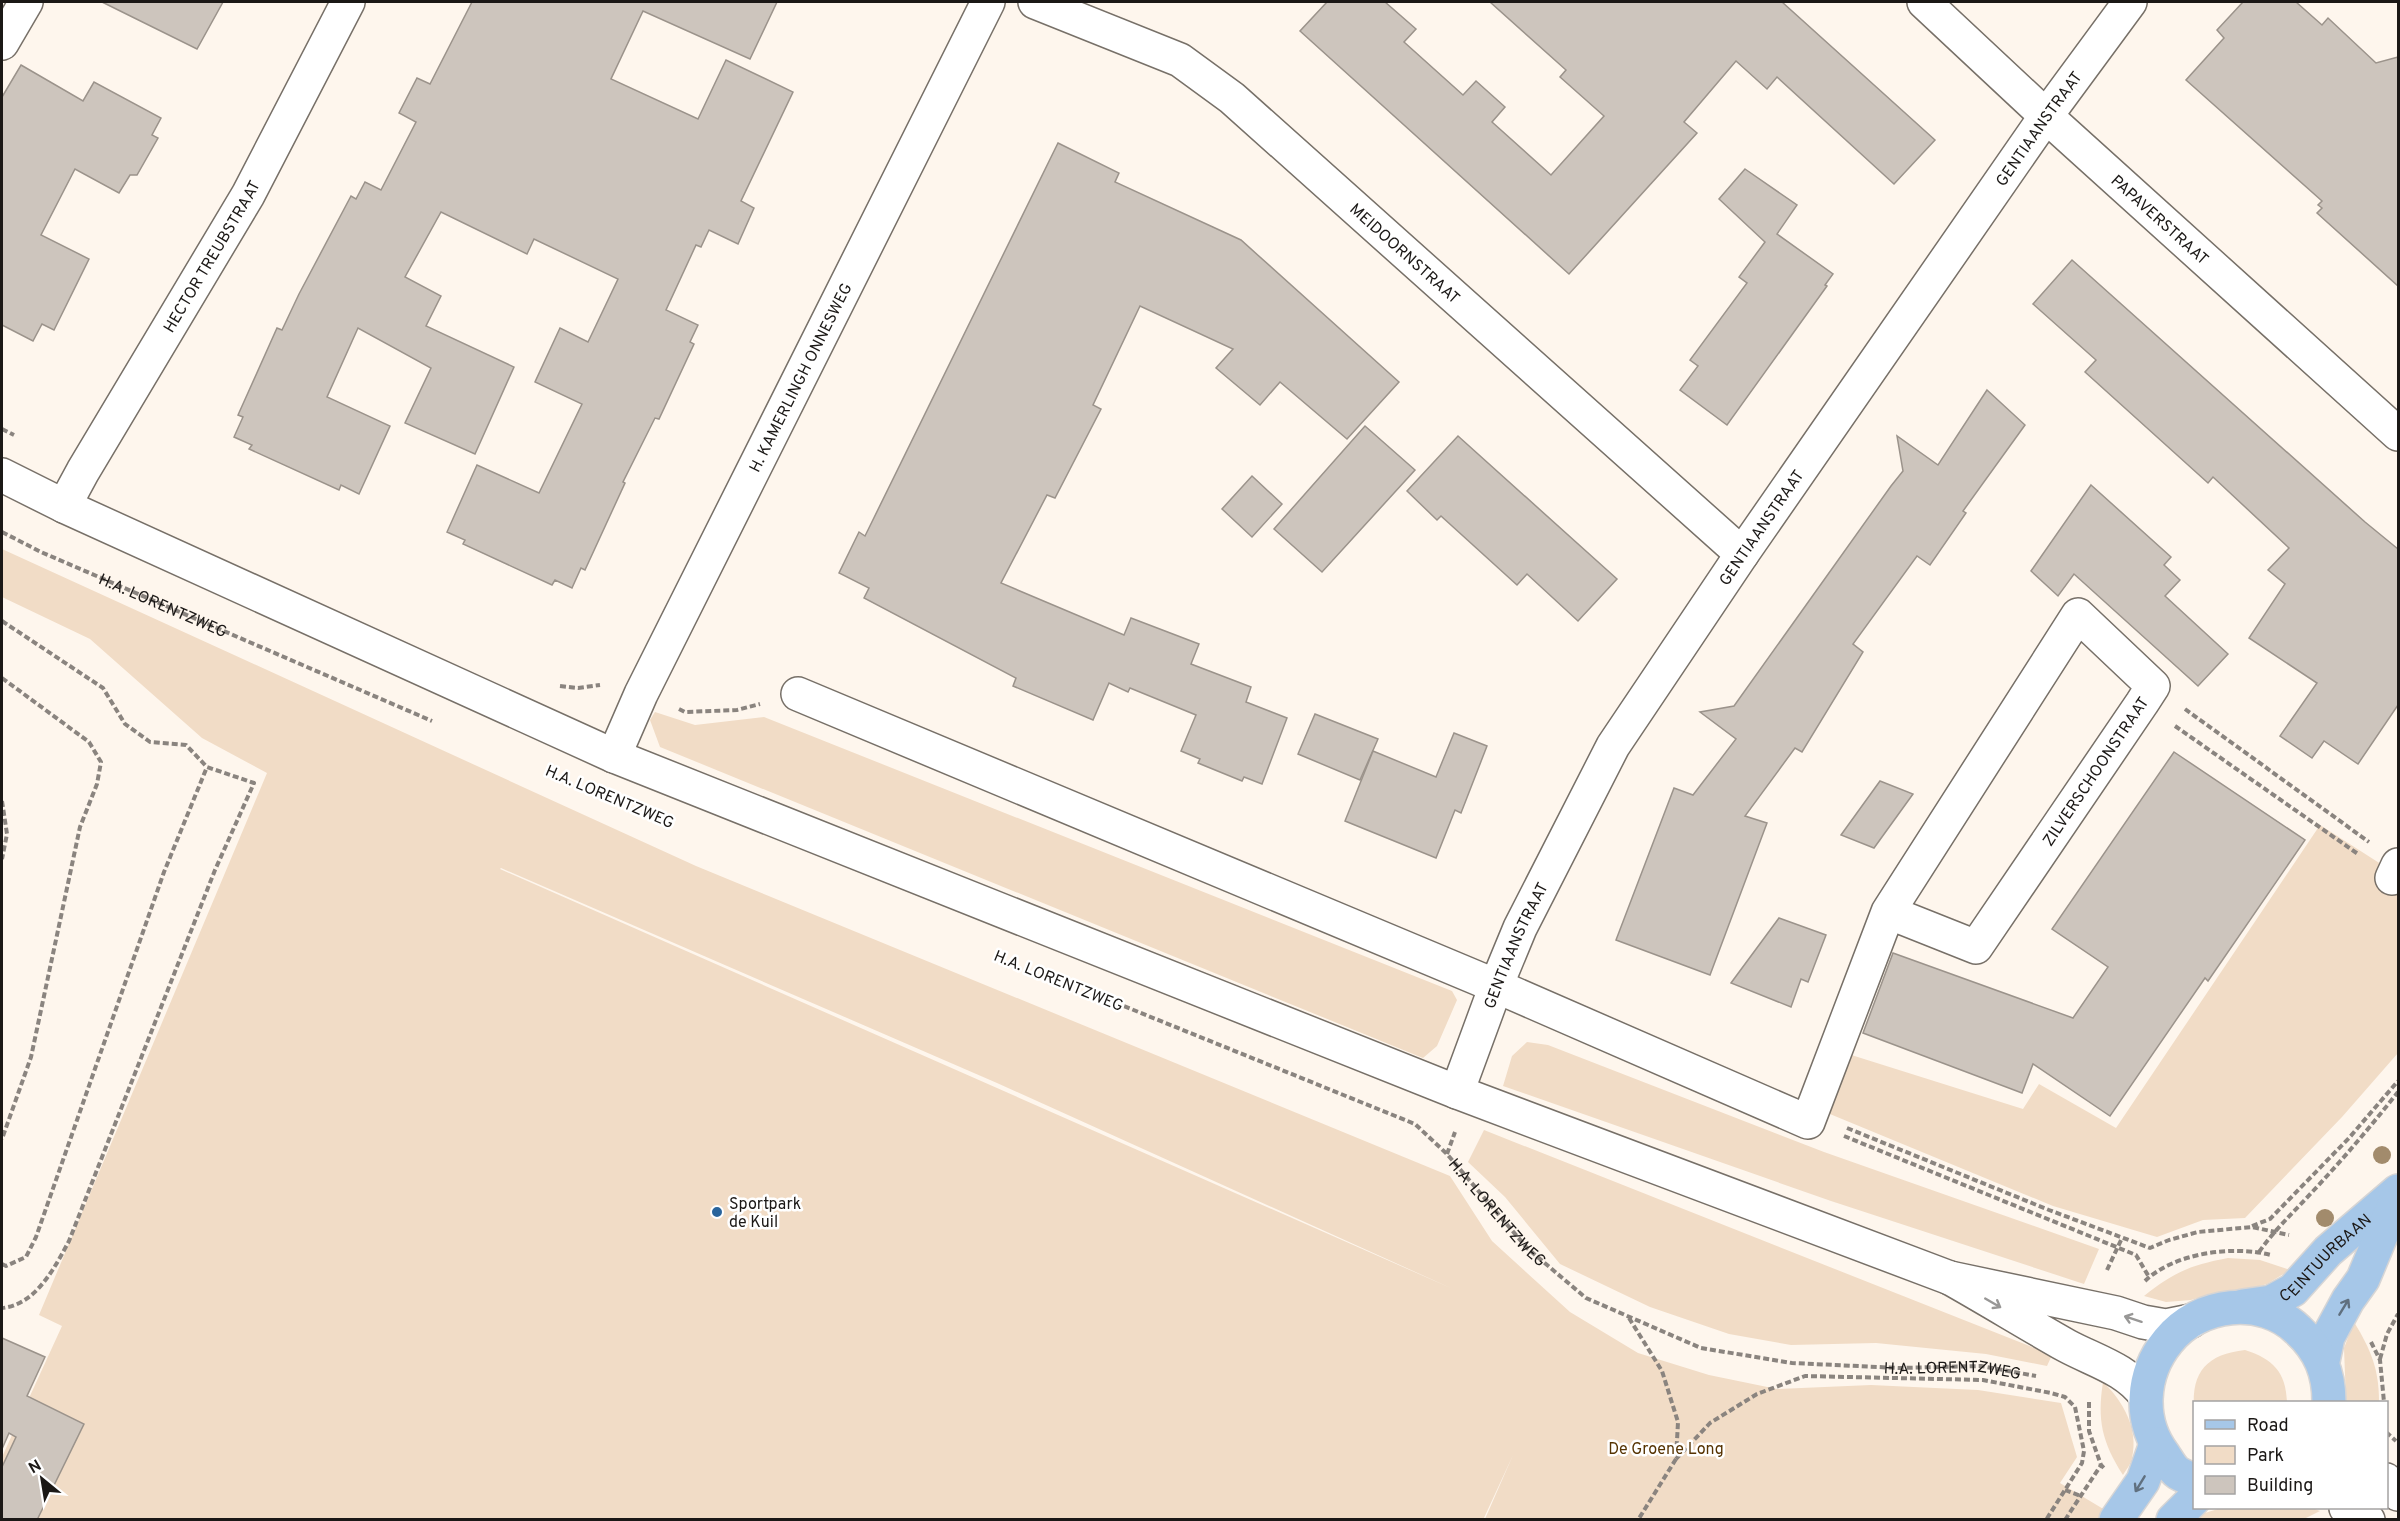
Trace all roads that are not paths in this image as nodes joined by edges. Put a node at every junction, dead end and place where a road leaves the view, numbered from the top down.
1 (26, 2) edge
2 (348, 2) edge
3 (988, 2) edge
4 (1035, 2) edge
5 (1924, 2) edge
6 (2130, 2) edge
7 (2, 43) edge
8 (2046, 116) junction
9 (2398, 434) edge
10 (2, 475) edge
11 (64, 506) junction
12 (1742, 554) junction
13 (798, 694) road end
14 (614, 756) junction
15 (1888, 912) junction
16 (1496, 986) junction
17 (1457, 1092) junction
18 (2398, 1193) edge
19 (1950, 1278) junction
20 (2243, 1306) junction
21 (2190, 1321) junction
22 (2323, 1361) junction
23 (2145, 1395) junction
24 (2330, 1401) edge
25 (2156, 1444) junction
26 (2193, 1480) edge
27 (2388, 1482) edge
28 (2398, 1494) edge
29 (2193, 1500) edge
30 (2348, 1509) edge
31 (2116, 1520) edge
32 (2173, 1520) edge
33 (2368, 1520) edge

1 - 7 street
2 - 11 street, HECTOR TREUBSTRAAT
3 - 14 street, H. KAMERLINGH ONNESWEG
4 - 12 street, MEIDOORNSTRAAT
5 - 8 street, PAPAVERSTRAAT
6 - 8 street, GENTIAANSTRAAT
8 - 9 street, PAPAVERSTRAAT
8 - 12 street, GENTIAANSTRAAT
10 - 11 street
11 - 14 street
12 - 16 street, GENTIAANSTRAAT
13 - 16 street
14 - 17 street
15 - 15 street, ZILVERSCHOONSTRAAT
15 - 16 street, ZILVERSCHOONSTRAAT
16 - 17 street, GENTIAANSTRAAT
17 - 19 street
18 - 20 main road, CEINTUURBAAN
22 -> 18 main road, CEINTUURBAAN
21 -> 19 street
19 -> 23 street
20 - 21 main road, CEINTUURBAAN
20 - 22 main road
21 - 23 main road, CEINTUURBAAN
22 - 24 main road
23 - 25 main road
25 - 26 main road
25 -> 31 main road
27 - 28 street
29 - 32 main road
30 - 33 street

